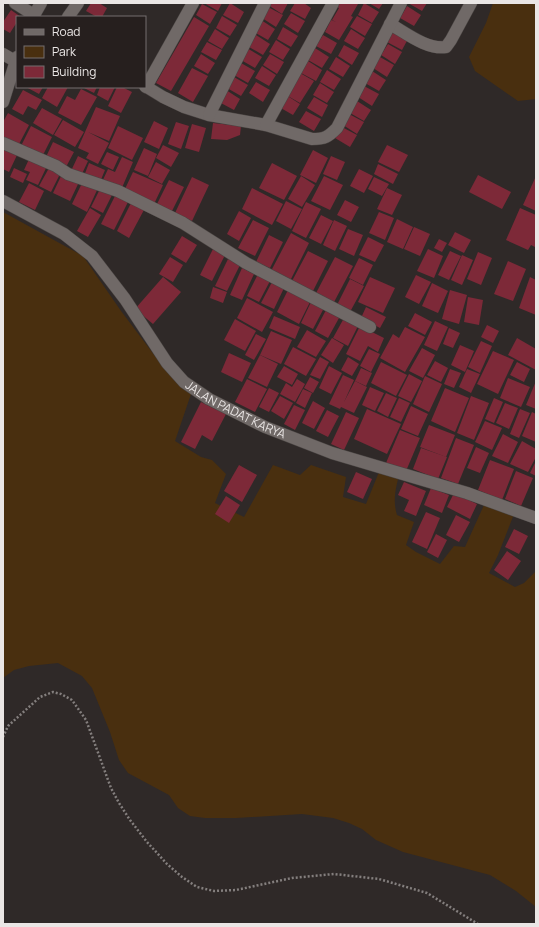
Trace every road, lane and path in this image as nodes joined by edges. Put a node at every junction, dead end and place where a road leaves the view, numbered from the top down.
1 (15, 3) edge
2 (41, 3) edge
3 (78, 3) edge
4 (193, 3) edge
5 (265, 3) edge
6 (333, 3) edge
7 (401, 3) edge
8 (471, 3) edge
9 (34, 16) edge
10 (69, 16) edge
11 (390, 24) junction
12 (3, 54) edge
13 (16, 59) edge
14 (146, 84) edge
15 (146, 87) edge
16 (3, 102) edge
17 (209, 115) junction
18 (266, 125) junction
19 (3, 143) edge
20 (3, 201) edge
21 (370, 327) dead end
22 (536, 518) edge
23 (3, 737) edge
24 (478, 924) edge

1 - 9 street
2 - 9 street
3 - 10 street
4 - 14 street
5 - 17 street
6 - 18 street
7 - 11 street
8 - 11 street
11 - 18 street
12 - 13 street
13 - 16 street
15 - 17 street
17 - 18 street
19 - 21 street
20 - 22 street, JALAN PADAT KARYA
23 - 24 path

